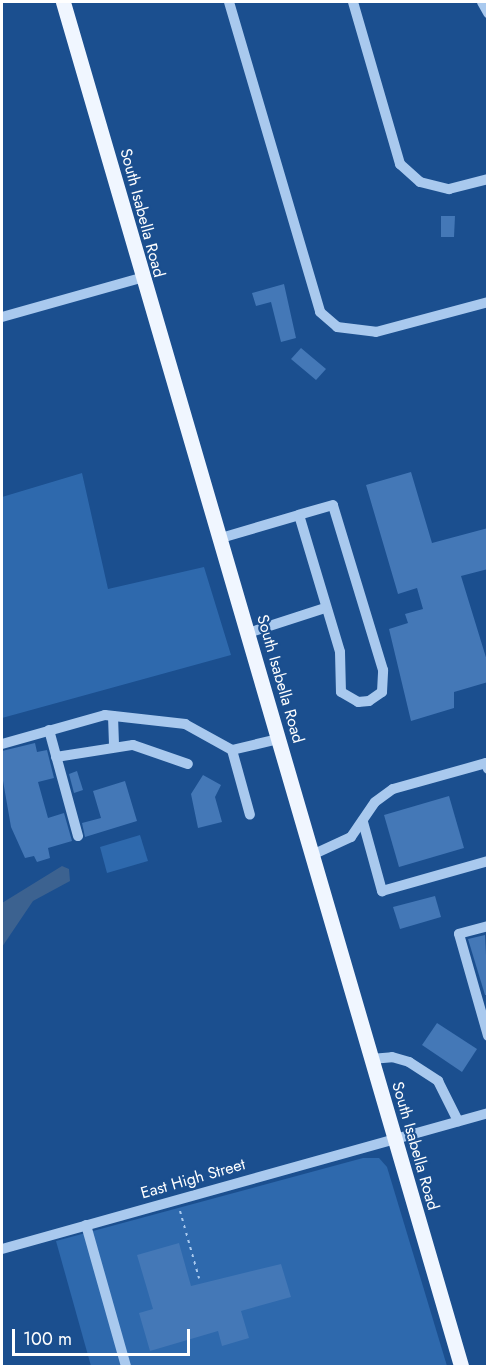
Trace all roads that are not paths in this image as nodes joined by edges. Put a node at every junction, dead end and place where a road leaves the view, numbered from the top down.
1 (63, 2) edge
2 (229, 2) edge
3 (353, 2) edge
4 (482, 2) edge
5 (488, 13) edge
6 (488, 179) edge
7 (141, 278) junction
8 (488, 302) edge
9 (2, 317) edge
10 (299, 515) junction
11 (221, 538) junction
12 (326, 608) junction
13 (248, 633) junction
14 (113, 716) junction
15 (49, 730) junction
16 (278, 739) junction
17 (2, 744) edge
18 (114, 746) junction
19 (232, 750) junction
20 (56, 757) junction
21 (188, 764) dead end
22 (488, 769) edge
23 (250, 815) dead end
24 (363, 822) junction
25 (78, 836) dead end
26 (312, 855) junction
27 (488, 861) edge
28 (488, 926) edge
29 (488, 1036) edge
30 (371, 1059) junction
31 (488, 1113) edge
32 (458, 1120) junction
33 (394, 1138) junction
34 (86, 1225) junction
35 (2, 1249) edge
36 (126, 1366) edge
37 (461, 1366) edge

1 - 7 main road, South Isabella Road
2 - 8 street
3 - 6 street
4 - 5 street
7 - 9 street
7 - 11 main road, South Isabella Road
10 - 11 street
10 - 12 street
10 - 12 street
11 - 13 main road, South Isabella Road
12 - 13 street
13 - 16 main road, South Isabella Road
14 - 15 street
14 - 18 street
14 - 19 street
15 - 17 street
15 - 20 street
16 - 19 street
16 - 26 main road, South Isabella Road
18 - 20 street
18 - 21 street
19 - 23 street
20 - 25 street
22 - 24 street
24 - 26 street
24 - 27 street
26 - 30 main road, South Isabella Road
28 - 29 street
30 - 32 street
30 - 33 main road, South Isabella Road
31 - 32 street, East High Street
32 - 33 street, East High Street
33 - 34 street, East High Street
33 - 37 main road, South Isabella Road
34 - 35 street, East High Street
34 - 36 street

